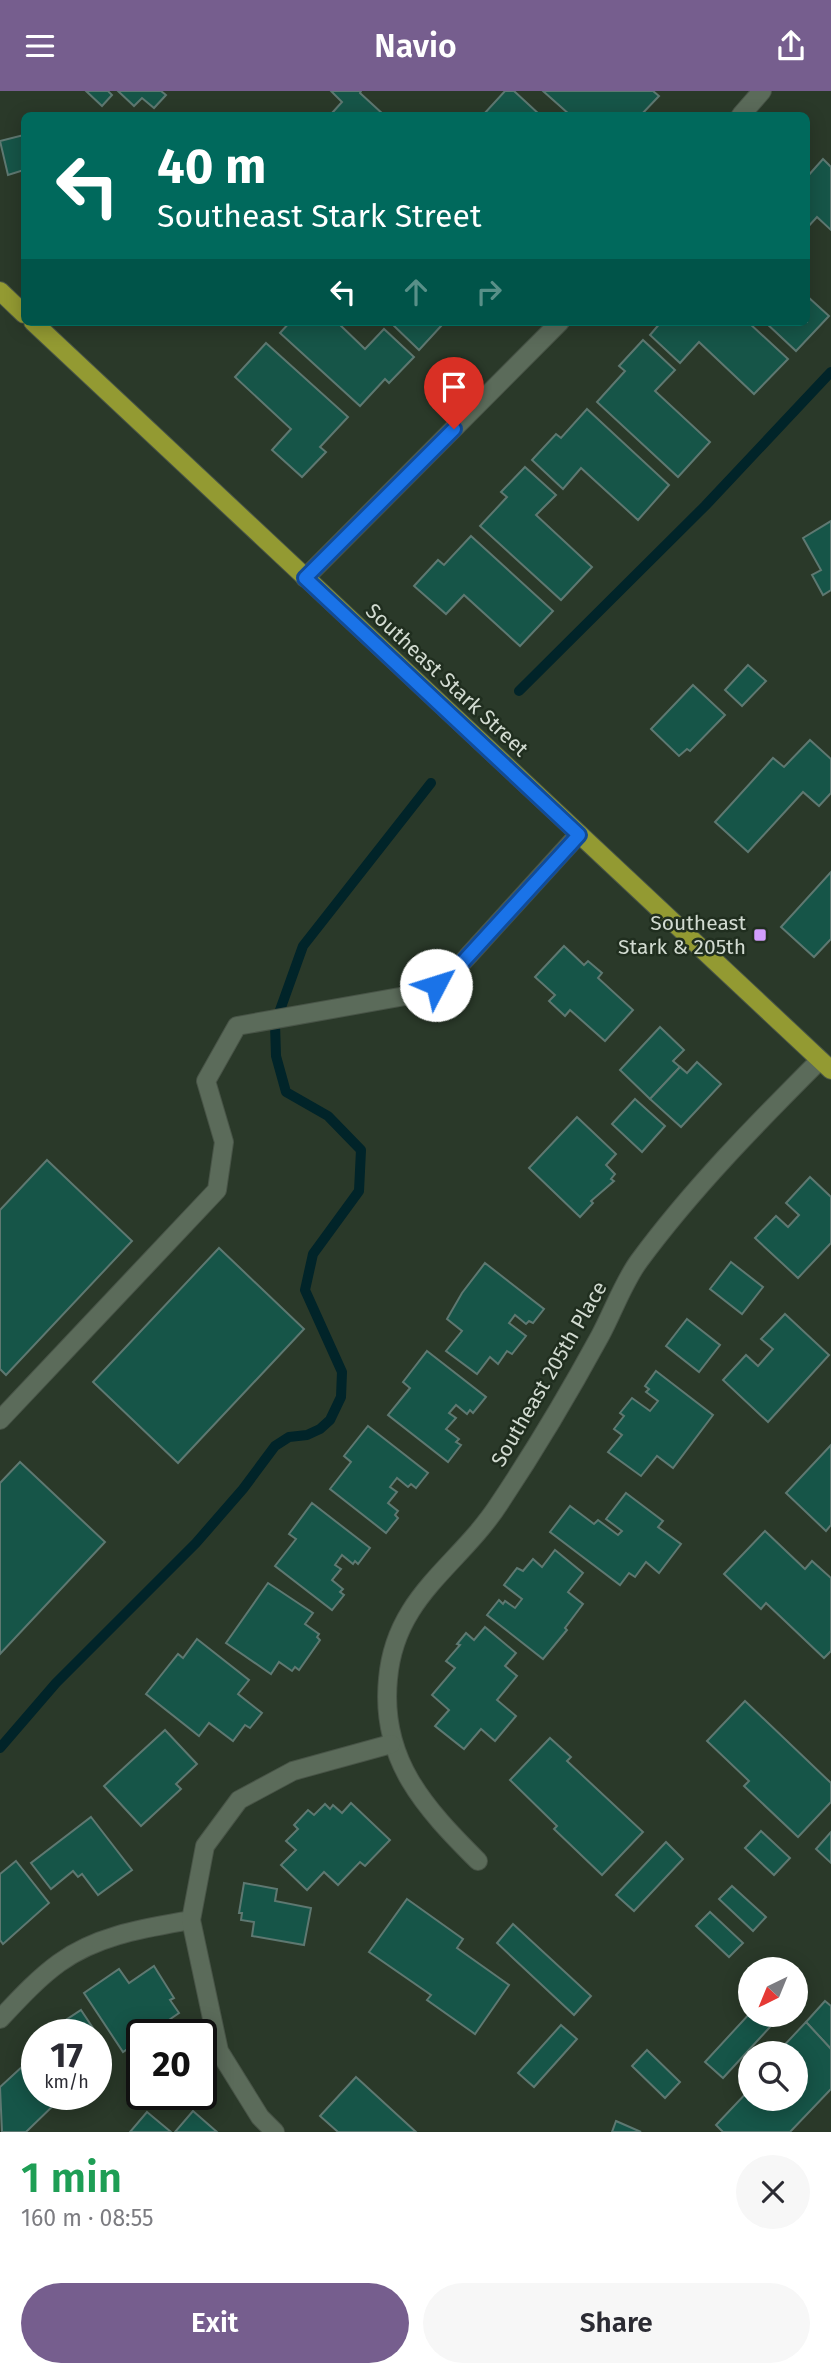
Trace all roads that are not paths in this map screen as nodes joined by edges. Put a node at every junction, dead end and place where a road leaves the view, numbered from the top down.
1 (762, 91) edge
2 (744, 112) edge
3 (0, 291) edge
4 (21, 311) edge
5 (37, 326) edge
6 (556, 326) edge
7 (305, 578) junction
8 (579, 835) junction
9 (825, 1065) edge
10 (0, 1420) edge
11 (391, 1744) junction
12 (478, 1861) dead end
13 (191, 1920) junction
14 (0, 2019) edge
15 (275, 2132) edge

1 - 2 street
3 - 4 main road
5 - 7 main road, Southeast Stark Street
6 - 7 street
7 - 8 main road, Southeast Stark Street
8 - 9 main road, Southeast Stark Street
8 - 10 street
9 - 11 street, Southeast 205th Place
11 - 12 street, Southeast 205th Place
11 - 13 street
13 - 14 street
13 - 15 street

